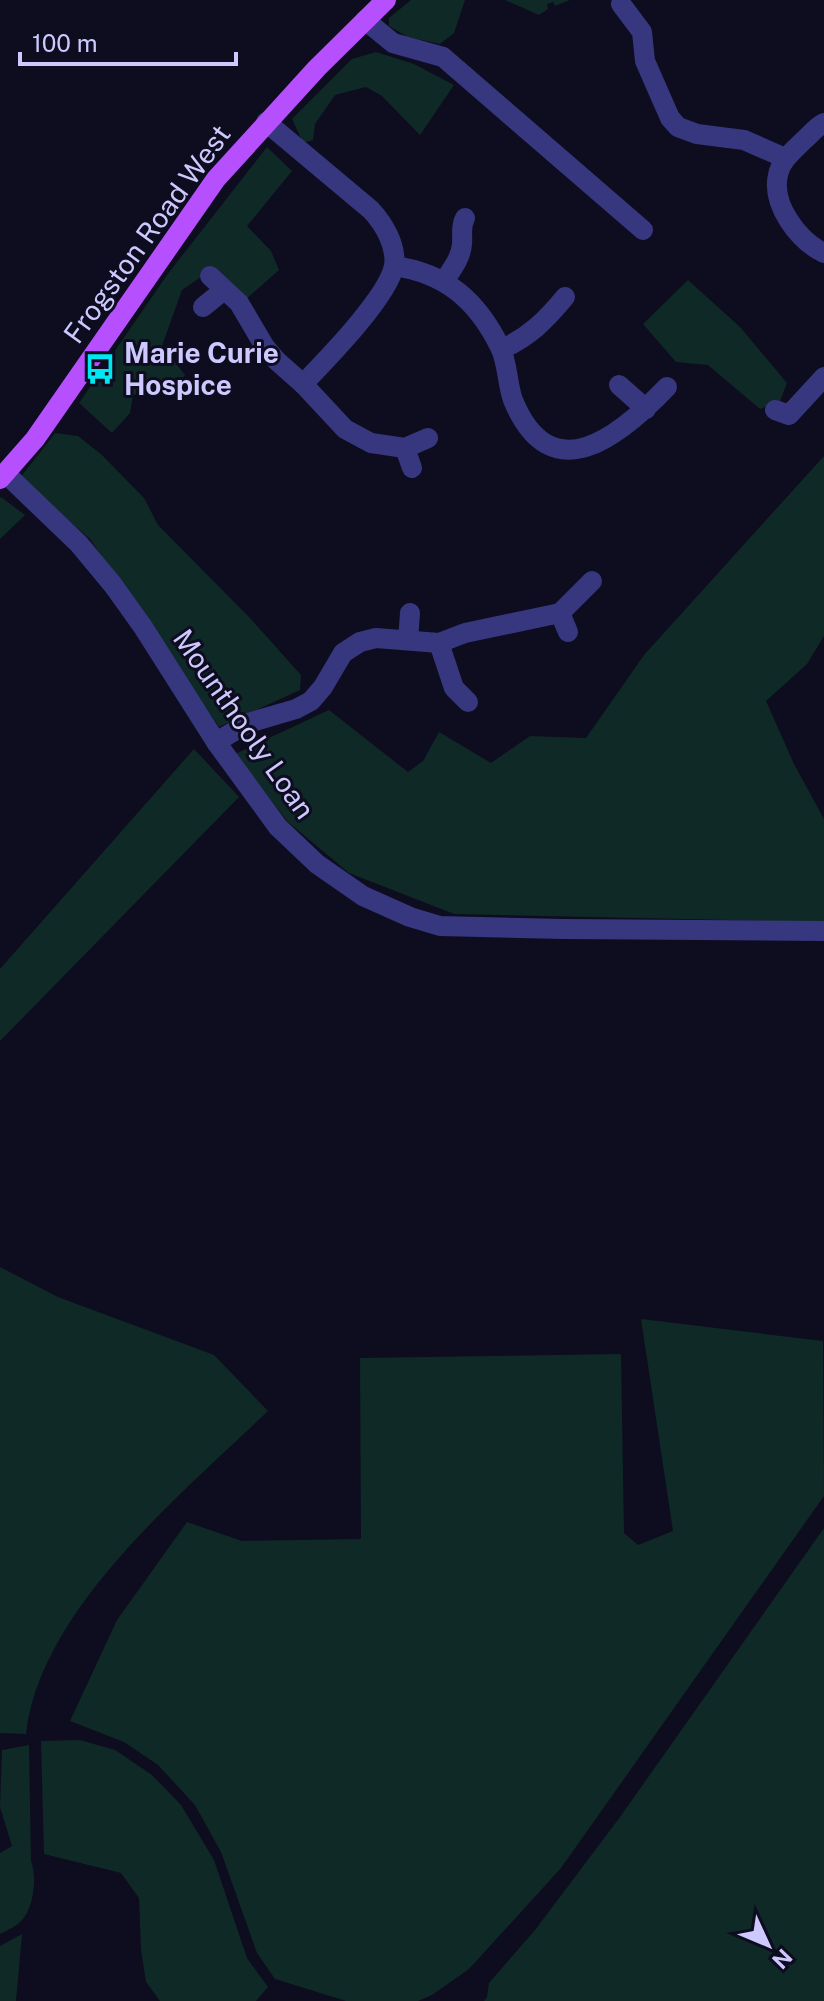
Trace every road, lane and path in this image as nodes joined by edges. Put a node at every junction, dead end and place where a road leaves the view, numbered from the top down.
1 (386, 0) edge
2 (621, 4) dead end
3 (365, 20) junction
4 (266, 122) junction
5 (824, 123) edge
6 (785, 158) junction
7 (465, 218) dead end
8 (643, 230) dead end
9 (824, 253) edge
10 (394, 266) junction
11 (444, 281) junction
12 (555, 301) dead end
13 (203, 307) dead end
14 (502, 349) junction
15 (824, 377) edge
16 (303, 384) junction
17 (619, 385) dead end
18 (667, 387) dead end
19 (646, 409) junction
20 (775, 410) dead end
21 (428, 438) dead end
22 (405, 448) junction
23 (412, 468) dead end
24 (3, 476) edge
25 (592, 581) dead end
26 (410, 613) dead end
27 (408, 640) junction
28 (439, 643) junction
29 (468, 702) dead end
30 (216, 742) junction
31 (824, 931) edge

1 - 3 main road, Frogston Road West
2 - 6 street
3 - 4 main road, Frogston Road West
3 - 8 street
4 - 10 street
4 - 24 main road, Frogston Road West
5 - 6 street
6 - 9 street
7 - 11 street
10 - 11 street
10 - 16 street
11 - 14 street
12 - 14 street
13 - 16 street
14 - 19 street
15 - 20 street
16 - 22 street
17 - 19 street
18 - 19 street
21 - 22 street
22 - 23 street
24 - 30 street, Mounthooly Loan
25 - 28 street
26 - 27 street
27 - 28 street
27 - 30 street
28 - 29 street
30 - 31 street, Mounthooly Loan

